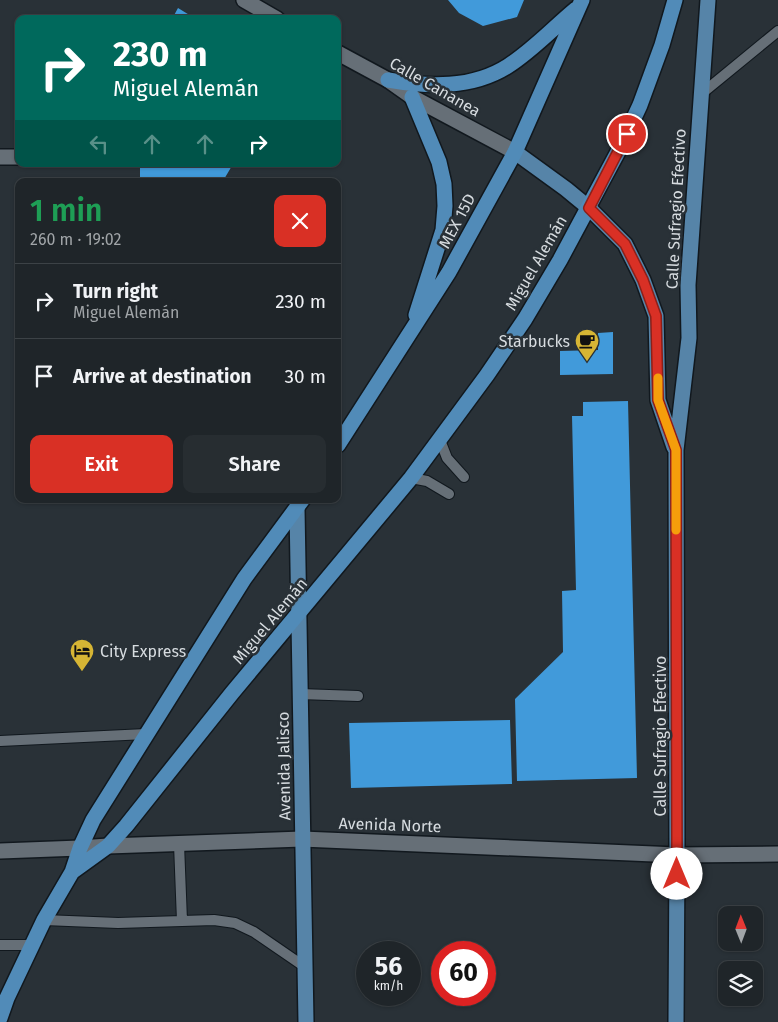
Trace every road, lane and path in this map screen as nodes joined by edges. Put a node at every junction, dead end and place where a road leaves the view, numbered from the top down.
1 (244, 0) edge
2 (675, 0) edge
3 (708, 0) edge
4 (580, 3) edge
5 (270, 15) edge
6 (778, 31) edge
7 (341, 55) edge
8 (388, 80) junction
9 (700, 95) junction
10 (412, 97) junction
11 (515, 152) junction
12 (0, 157) edge
13 (15, 157) edge
14 (589, 208) junction
15 (412, 330) junction
16 (341, 440) edge
17 (440, 440) junction
18 (676, 450) junction
19 (464, 477) dead end
20 (411, 478) junction
21 (449, 494) dead end
22 (300, 504) edge
23 (300, 612) junction
24 (300, 694) junction
25 (358, 696) dead end
26 (146, 734) junction
27 (0, 741) edge
28 (302, 839) junction
29 (179, 844) junction
30 (108, 846) junction
31 (80, 848) junction
32 (0, 850) edge
33 (778, 854) edge
34 (677, 855) junction
35 (72, 872) junction
36 (44, 920) junction
37 (182, 921) junction
38 (0, 945) edge
39 (32, 945) junction
40 (305, 967) junction
41 (2, 1008) edge
42 (306, 1022) edge
43 (676, 1022) edge

1 - 5 street
2 - 14 highway, Miguel Alemán
3 - 9 main road, Calle Sufragio Efectivo
4 - 8 highway
4 - 11 highway, MEX 15D
6 - 9 lane
7 - 8 street, Calle Cananea
8 - 10 street, Calle Cananea
9 - 18 main road, Calle Sufragio Efectivo
10 - 11 street, Calle Cananea
10 - 15 highway
11 - 14 main road, Calle Sufragio Efectivo
11 - 15 highway, MEX 15D
12 - 13 street
14 - 17 highway, Miguel Alemán
14 - 18 main road, Calle Sufragio Efectivo
15 - 16 highway, MEX 15D
17 - 19 lane
17 - 20 highway, Miguel Alemán
18 - 34 main road, Calle Sufragio Efectivo
20 - 21 lane
20 - 23 highway, Miguel Alemán
22 - 23 main road, Avenida Jalisco
22 - 26 highway
23 - 24 main road, Avenida Jalisco
23 - 30 highway, Miguel Alemán
24 - 25 lane
24 - 28 main road, Avenida Jalisco
26 - 27 lane
26 - 31 highway
28 - 29 street, Avenida Norte
28 - 34 street, Avenida Norte
28 - 40 main road, Avenida Jalisco
29 - 30 street, Avenida Norte
29 - 37 lane
30 - 31 street, Avenida Norte
30 - 35 highway, Miguel Alemán
31 - 32 street, Avenida Norte
31 - 35 highway
33 - 34 street, Avenida Norte
34 - 43 main road, Calle Sufragio Efectivo
35 - 36 highway
36 - 37 lane
36 - 39 highway
37 - 40 lane
38 - 39 lane
39 - 41 highway
40 - 42 main road, Avenida Jalisco

